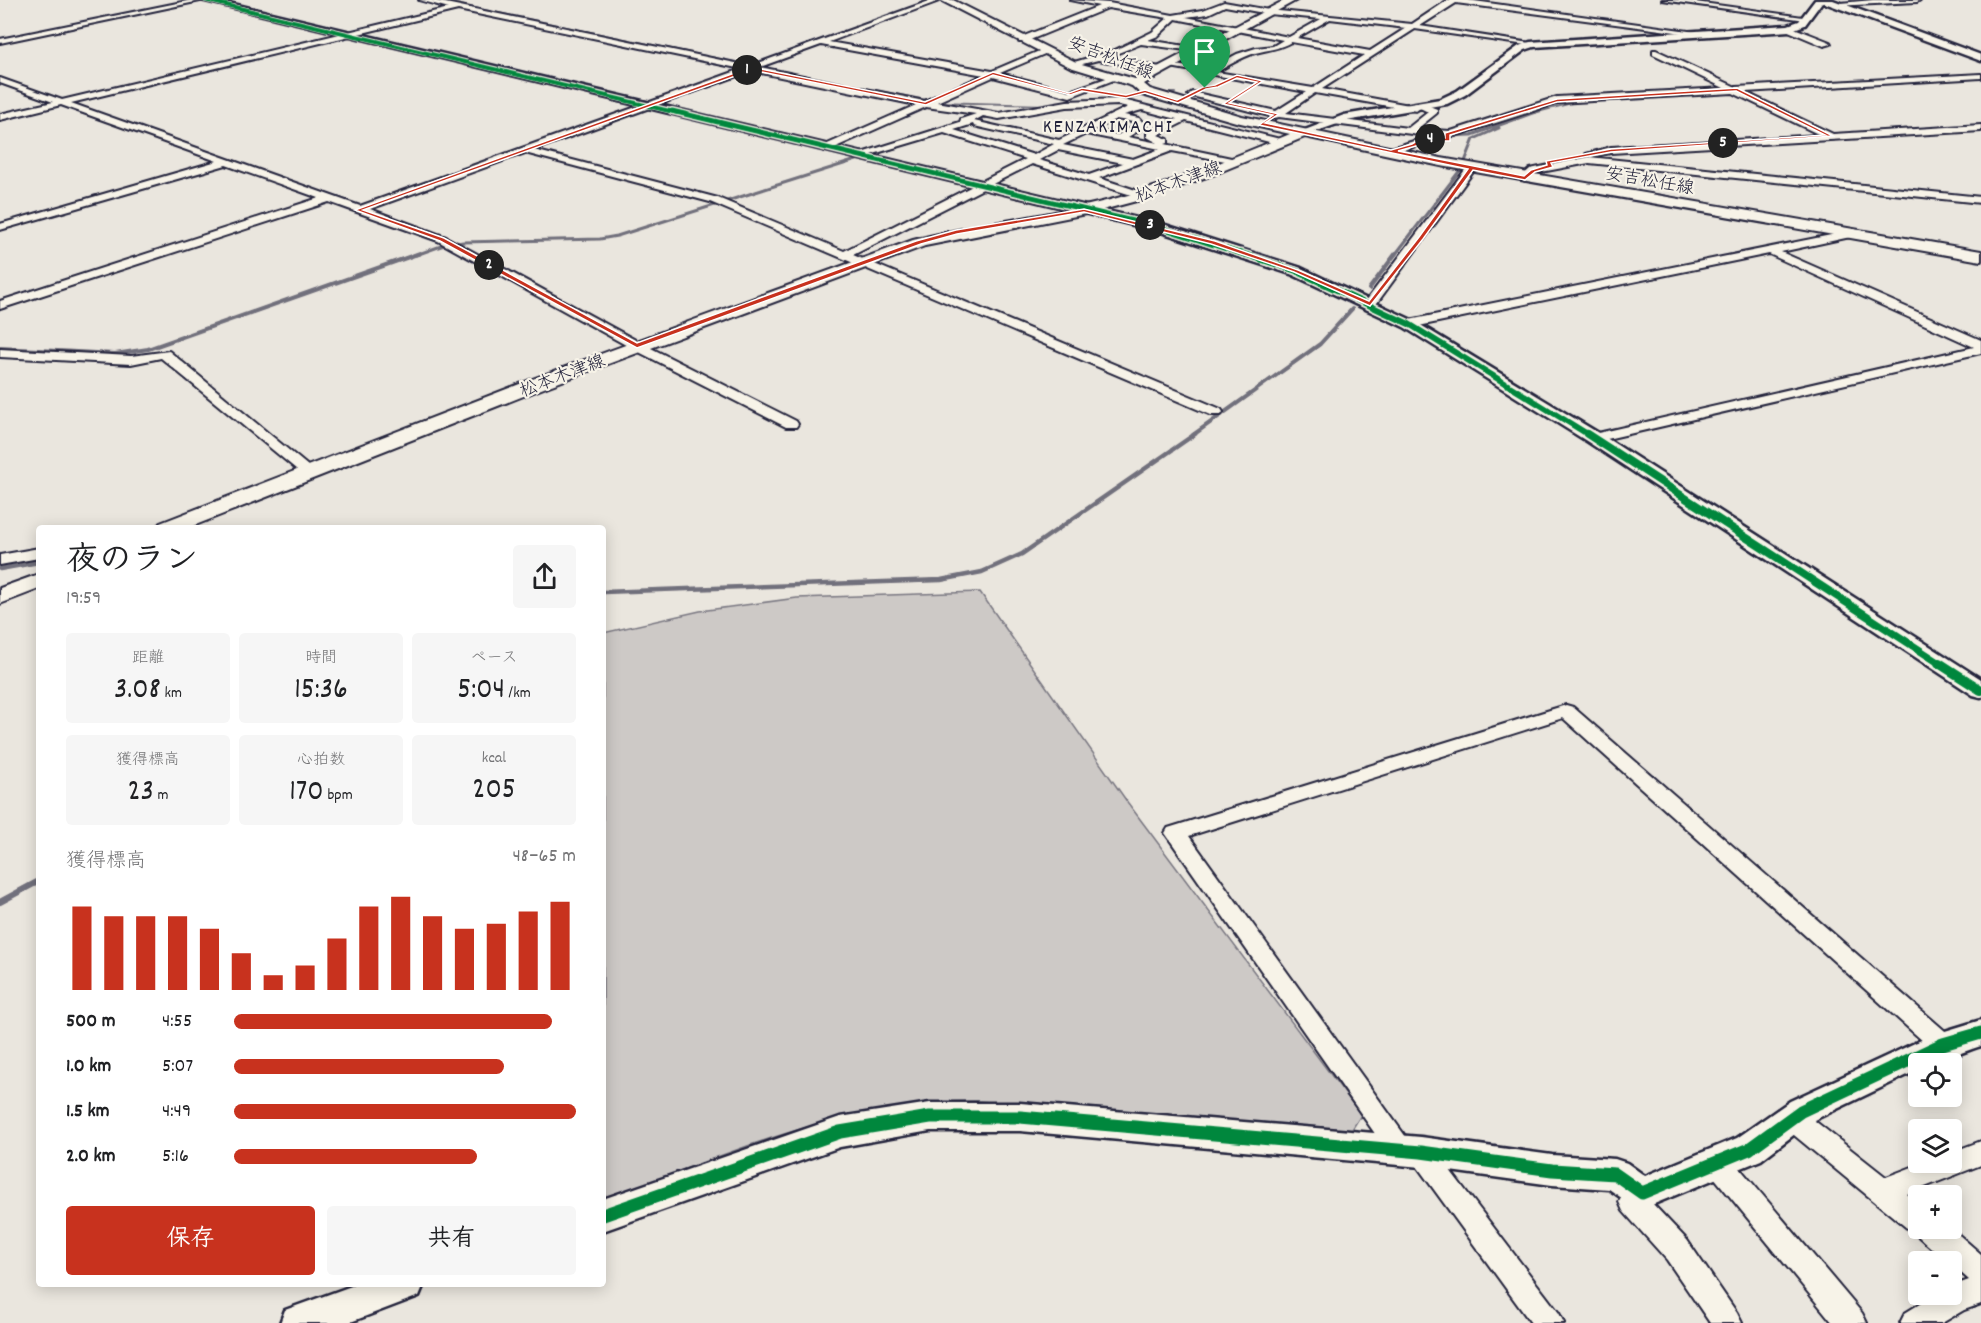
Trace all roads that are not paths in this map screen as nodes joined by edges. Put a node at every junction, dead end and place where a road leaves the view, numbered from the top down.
1 (203, 0) edge
2 (422, 0) edge
3 (939, 0) edge
4 (945, 0) edge
5 (1074, 0) edge
6 (1122, 0) edge
7 (1292, 0) edge
8 (1454, 0) edge
9 (1665, 0) edge
10 (1819, 0) edge
11 (1917, 0) edge
12 (1829, 2) edge
13 (1110, 5) junction
14 (458, 8) junction
15 (1269, 12) junction
16 (1176, 16) junction
17 (1329, 17) junction
18 (1806, 18) junction
19 (1414, 27) junction
20 (1789, 28) junction
21 (1238, 29) junction
22 (347, 34) junction
23 (1706, 34) junction
24 (1022, 40) junction
25 (0, 41) edge
26 (1139, 41) junction
27 (1289, 41) junction
28 (819, 43) junction
29 (1533, 44) junction
30 (1827, 44) dead end
31 (1198, 50) junction
32 (1044, 51) junction
33 (1118, 52) junction
34 (1656, 52) dead end
35 (1129, 54) dead end
36 (1372, 54) junction
37 (1096, 58) junction
38 (1981, 58) edge
39 (1074, 65) junction
40 (755, 67) junction
41 (1165, 68) junction
42 (1210, 72) junction
43 (993, 74) junction
44 (1981, 76) edge
45 (1237, 77) junction
46 (1115, 78) junction
47 (0, 80) edge
48 (1261, 81) junction
49 (1216, 86) dead end
50 (1205, 88) dead end
51 (1082, 89) junction
52 (1146, 90) junction
53 (1314, 90) junction
54 (1740, 91) junction
55 (1243, 92) dead end
56 (1070, 94) junction
57 (1192, 95) junction
58 (1234, 98) dead end
59 (1175, 101) junction
60 (61, 102) junction
61 (929, 102) junction
62 (1067, 104) junction
63 (1225, 104) junction
64 (648, 106) junction
65 (1420, 107) junction
66 (1142, 109) junction
67 (1206, 110) junction
68 (986, 114) junction
69 (999, 116) junction
70 (0, 117) edge
71 (1112, 117) junction
72 (1183, 119) junction
73 (1268, 119) junction
74 (1331, 122) junction
75 (973, 123) junction
76 (1032, 124) dead end
77 (1141, 126) junction
78 (1981, 128) edge
79 (1161, 129) junction
80 (948, 131) junction
81 (1010, 131) junction
82 (1067, 131) dead end
83 (1239, 131) junction
84 (1410, 131) junction
85 (1083, 132) junction
86 (1304, 133) junction
87 (1447, 136) junction
88 (1831, 136) junction
89 (1118, 138) junction
90 (982, 141) junction
91 (1281, 142) junction
92 (1058, 145) junction
93 (1152, 145) junction
94 (826, 148) junction
95 (1169, 149) junction
96 (525, 150) junction
97 (1391, 151) junction
98 (863, 157) junction
99 (1032, 159) junction
100 (228, 161) junction
101 (1134, 162) junction
102 (1233, 162) junction
103 (1551, 166) junction
104 (1471, 168) junction
105 (1525, 178) junction
106 (1088, 179) junction
107 (980, 185) junction
108 (1141, 195) junction
109 (328, 199) junction
110 (1981, 200) edge
111 (358, 210) junction
112 (1084, 210) junction
113 (0, 227) edge
114 (1851, 234) junction
115 (1771, 251) junction
116 (844, 255) junction
117 (1981, 256) edge
118 (863, 263) junction
119 (1370, 304) junction
120 (0, 305) edge
121 (1409, 324) junction
122 (1981, 345) edge
123 (637, 346) junction
124 (1981, 349) edge
125 (0, 353) edge
126 (1216, 412) dead end
127 (790, 424) dead end
128 (1594, 438) junction
129 (307, 471) junction
130 (175, 525) edge
131 (36, 554) edge
132 (0, 560) edge
133 (36, 582) edge
134 (0, 597) edge
135 (1981, 690) edge
136 (1981, 1033) edge
137 (1943, 1044) junction
138 (1792, 1118) junction
139 (1411, 1151) junction
140 (1981, 1153) edge
141 (1718, 1162) junction
142 (1883, 1191) junction
143 (1642, 1193) junction
144 (1908, 1212) edge
145 (606, 1214) edge
146 (1942, 1239) edge
147 (1981, 1272) edge
148 (398, 1287) edge
149 (1981, 1290) edge
150 (298, 1323) edge
151 (1549, 1323) edge
152 (1726, 1323) edge
153 (1852, 1323) edge
154 (1915, 1323) edge

1 - 22 street
1 - 25 street
2 - 14 street
3 - 28 street
4 - 24 main road, 安吉松任線
5 - 13 street
6 - 13 street
7 - 15 main road
8 - 19 street
8 - 23 street
9 - 18 street
10 - 18 street
11 - 12 street
12 - 38 street
13 - 16 street
13 - 24 street
14 - 22 street
14 - 40 street
15 - 16 street
15 - 17 street
15 - 21 main road
16 - 21 street
16 - 26 street
17 - 19 street
17 - 27 street
18 - 20 street
19 - 29 street
19 - 36 street
20 - 23 street
20 - 30 street
21 - 27 street
21 - 31 main road
22 - 60 street
22 - 64 street
23 - 29 street
24 - 32 main road, 安吉松任線
26 - 31 street
26 - 33 street
27 - 36 street
27 - 42 street
28 - 40 street
28 - 43 street
29 - 65 street
31 - 41 main road
32 - 39 main road, 安吉松任線
32 - 43 street
33 - 35 street
33 - 37 street
34 - 54 street
36 - 53 street
37 - 39 street
37 - 41 street
39 - 46 main road, 安吉松任線
40 - 61 street
40 - 64 street
41 - 42 street
41 - 52 main road
42 - 45 street
43 - 56 street
43 - 61 street
44 - 54 street
45 - 48 street
45 - 49 street
46 - 51 street
46 - 52 main road, 安吉松任線
47 - 60 street
48 - 53 street
48 - 55 street
50 - 57 street
51 - 52 street
51 - 56 street
52 - 59 main road, 安吉松任線
53 - 65 street
53 - 73 street
54 - 87 street
54 - 88 street
56 - 62 street
57 - 59 street
57 - 63 street
58 - 63 street
59 - 66 street
59 - 67 main road, 安吉松任線
60 - 70 street
60 - 100 street
61 - 68 street
61 - 94 street
62 - 66 street
62 - 69 street
62 - 71 street
63 - 73 street
64 - 94 street
64 - 96 street
65 - 74 street
65 - 84 street
66 - 71 street
66 - 72 street
67 - 72 street
67 - 73 main road, 安吉松任線
68 - 69 street
68 - 75 street
69 - 75 street
71 - 77 street
71 - 85 street
72 - 79 street
72 - 83 street
73 - 74 street
73 - 83 street
73 - 86 main road, 安吉松任線
74 - 84 street
74 - 86 street
75 - 80 street
75 - 81 street
76 - 81 street
77 - 79 street
77 - 89 street
78 - 88 street
79 - 93 street
80 - 90 street
80 - 98 street
81 - 90 street
81 - 92 street
82 - 85 street
83 - 91 street
84 - 87 street
85 - 89 street
85 - 92 street
86 - 91 main road, 松本木津線
86 - 97 main road, 安吉松任線
87 - 97 street
88 - 103 street
89 - 93 street
90 - 99 street
91 - 102 main road, 松本木津線
92 - 99 street
92 - 101 street
93 - 95 street
94 - 98 street
95 - 101 street
95 - 102 street
96 - 111 street
96 - 116 street
97 - 104 main road, 安吉松任線
98 - 107 street
99 - 106 street
99 - 107 street
100 - 109 street
100 - 113 street
101 - 106 street
102 - 108 main road, 松本木津線
103 - 105 street
103 - 110 street
104 - 105 main road, 安吉松任線
104 - 119 street
105 - 114 main road, 安吉松任線
106 - 108 street
107 - 112 street
107 - 116 street
108 - 112 main road, 松本木津線
109 - 111 street
109 - 120 street
111 - 123 street
112 - 118 main road, 松本木津線
112 - 119 street
114 - 115 street
114 - 117 main road, 安吉松任線
115 - 121 street
115 - 122 street
116 - 118 street
118 - 123 main road, 松本木津線
118 - 126 street
119 - 121 street
121 - 128 street
123 - 127 street
123 - 129 main road, 松本木津線
124 - 128 street
125 - 129 street
128 - 135 street
129 - 130 main road, 松本木津線
131 - 132 street
133 - 134 main road
136 - 137 street
137 - 138 street
137 - 139 street
138 - 141 street
138 - 142 street
139 - 143 street
139 - 145 street
139 - 151 street
140 - 142 street
141 - 143 street
141 - 153 street
142 - 144 street
143 - 152 street
146 - 147 street
148 - 150 street
149 - 154 street

